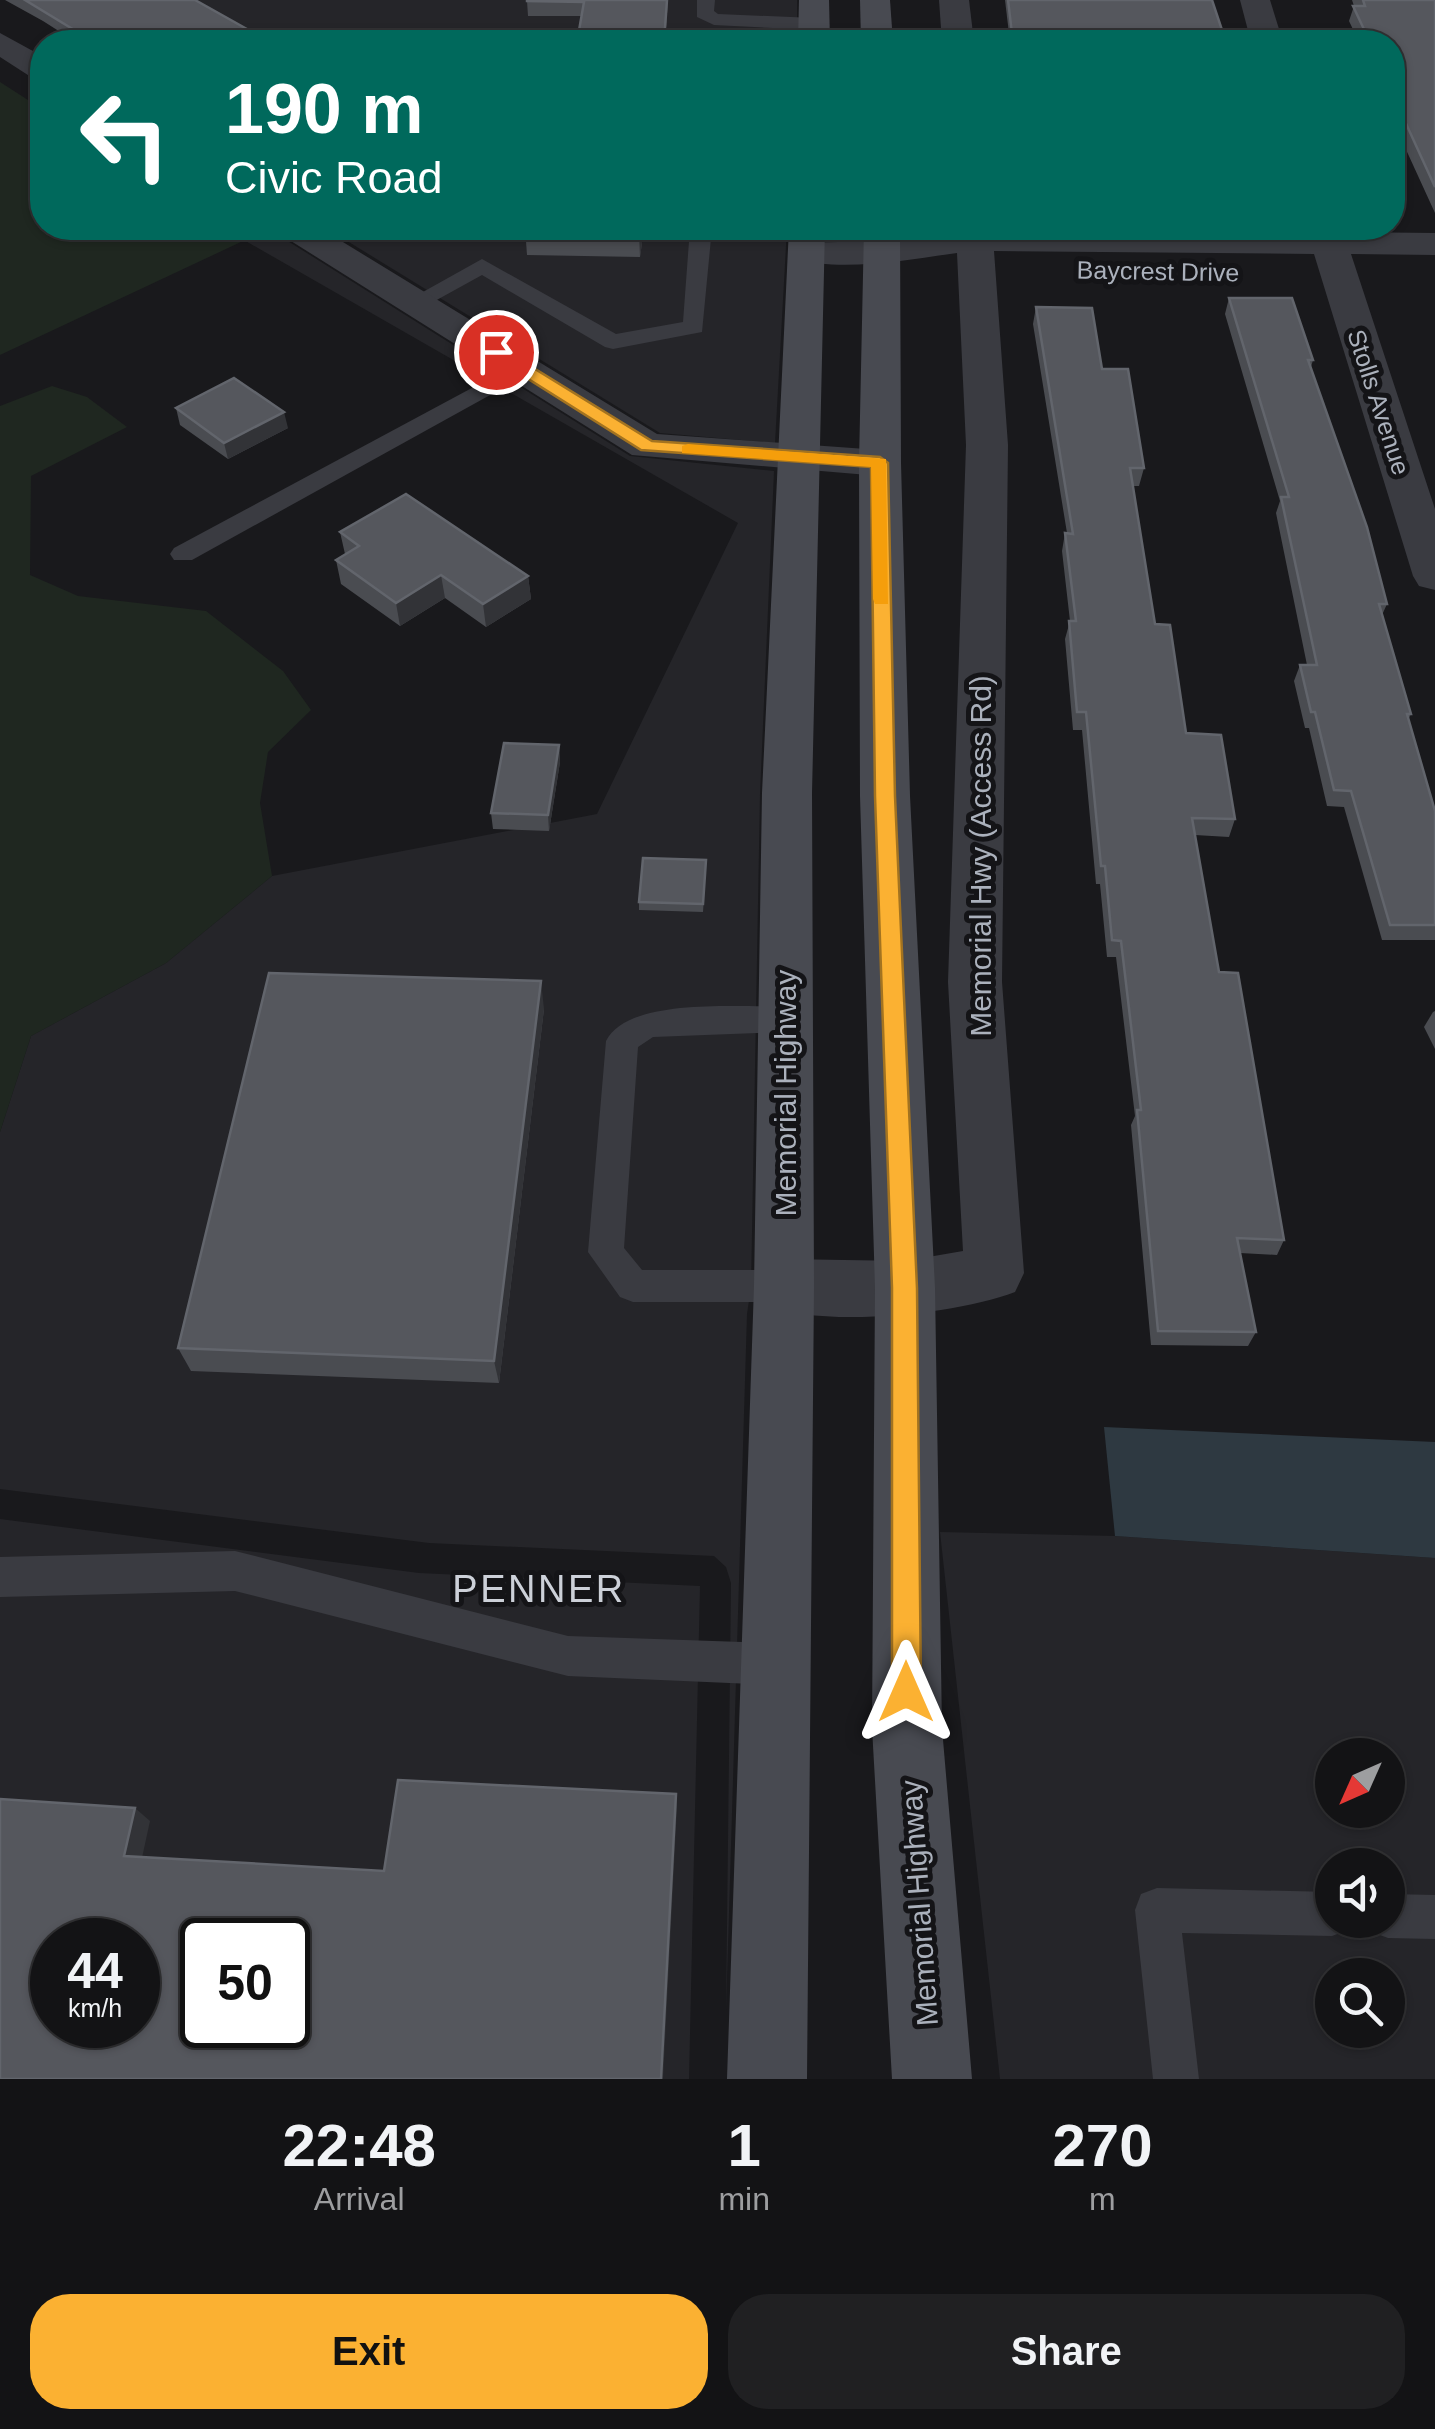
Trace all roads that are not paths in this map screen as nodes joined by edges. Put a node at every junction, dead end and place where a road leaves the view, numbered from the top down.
1 (706, 0) edge
2 (875, 0) edge
3 (954, 0) edge
4 (1254, 0) edge
5 (814, 22) edge
6 (876, 30) edge
7 (957, 30) edge
8 (1264, 30) edge
9 (0, 43) edge
10 (30, 62) edge
11 (315, 240) edge
12 (700, 240) edge
13 (806, 240) edge
14 (883, 240) edge
15 (1435, 244) edge
16 (976, 245) edge
17 (1330, 248) edge
18 (1435, 278) edge
19 (416, 302) junction
20 (522, 368) junction
21 (797, 459) junction
22 (880, 463) junction
23 (183, 554) dead end
24 (1435, 576) edge
25 (786, 1019) junction
26 (784, 1286) junction
27 (904, 1288) junction
28 (0, 1577) edge
29 (773, 1664) junction
30 (1315, 1914) edge
31 (1405, 1916) edge
32 (1435, 1916) edge
33 (767, 2079) edge
34 (932, 2079) edge
35 (1176, 2079) edge

1 - 5 lane
2 - 6 main road
3 - 7 street
4 - 8 street
9 - 10 street
11 - 19 street
12 - 19 lane
13 - 21 main road, Memorial Highway
14 - 16 street, Baycrest Drive
14 - 22 main road, Memorial Highway
15 - 17 street, Baycrest Drive
16 - 17 street, Baycrest Drive
16 - 27 street, Memorial Hwy (Access Rd)
17 - 18 street, Baycrest Drive
17 - 24 street, Stolls Avenue
19 - 20 street
20 - 21 street
20 - 23 lane
21 - 22 street
21 - 25 main road, Memorial Highway
22 - 27 main road, Memorial Highway
25 - 26 main road, Memorial Highway
25 - 26 lane
26 - 27 street, Memorial Hwy (Access Rd)
26 - 29 main road, Memorial Highway
27 - 34 main road, Memorial Highway
28 - 29 lane
29 - 33 main road, Memorial Highway
30 - 35 lane
31 - 32 lane

